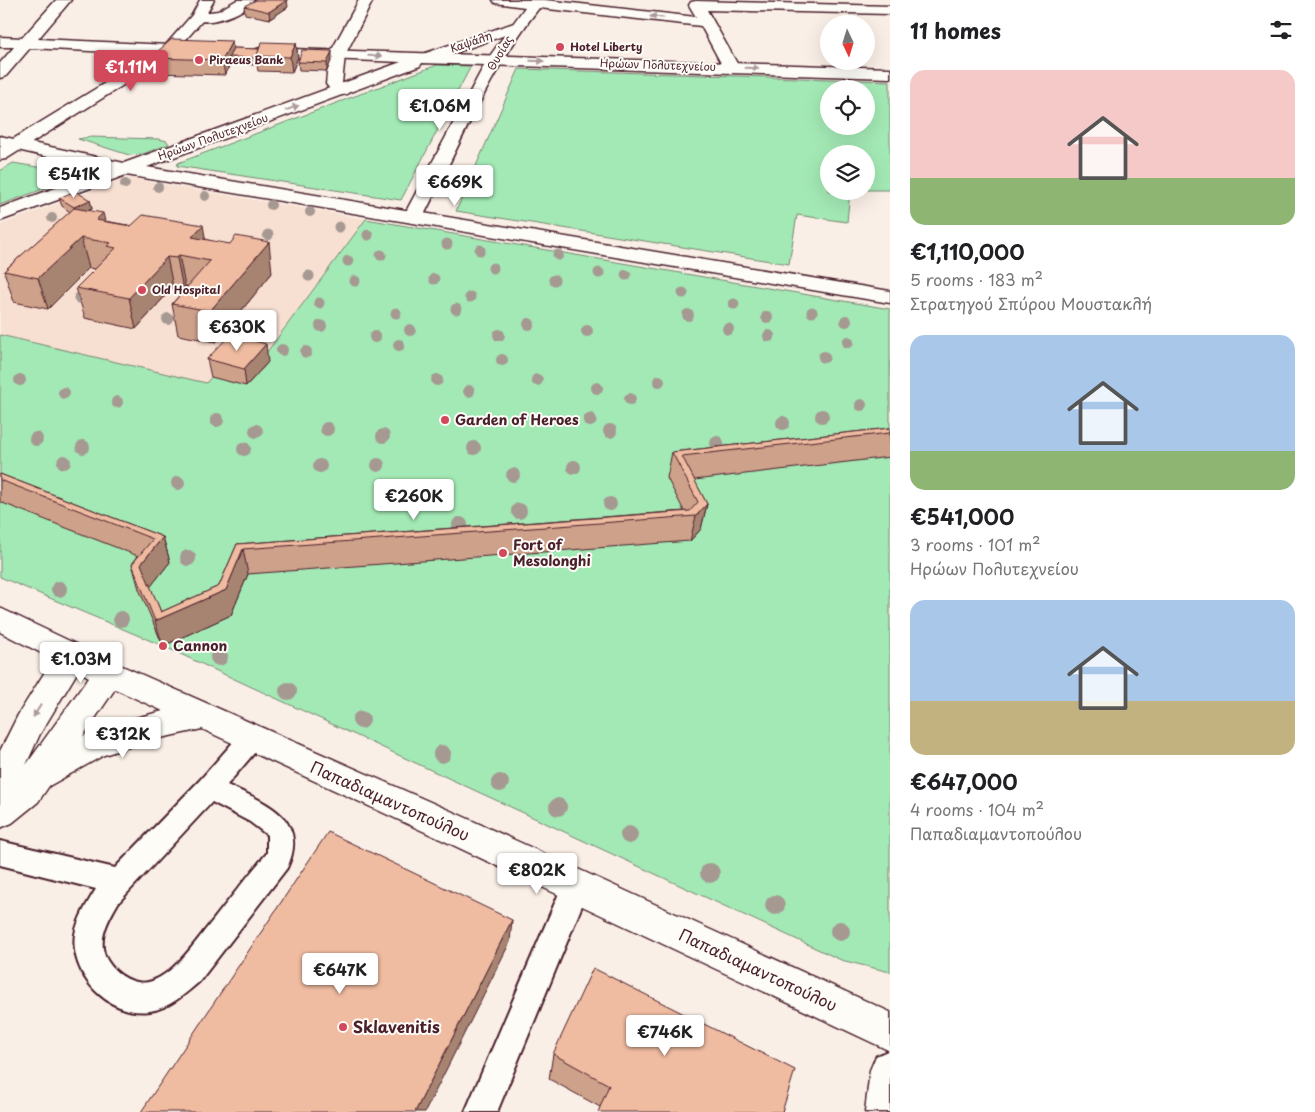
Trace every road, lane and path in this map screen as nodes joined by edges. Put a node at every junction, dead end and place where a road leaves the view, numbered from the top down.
1 (64, 0) edge
2 (207, 0) edge
3 (247, 0) edge
4 (366, 0) edge
5 (500, 0) edge
6 (536, 2) edge
7 (695, 2) edge
8 (890, 10) edge
9 (198, 17) junction
10 (705, 22) junction
11 (517, 26) junction
12 (0, 42) edge
13 (27, 43) junction
14 (169, 50) junction
15 (188, 51) edge
16 (248, 53) edge
17 (337, 55) junction
18 (426, 58) junction
19 (495, 60) junction
20 (730, 67) junction
21 (0, 73) edge
22 (890, 73) edge
23 (341, 91) junction
24 (5, 148) edge
25 (124, 169) junction
26 (0, 215) edge
27 (413, 217) junction
28 (890, 297) edge
29 (0, 619) edge
30 (72, 655) junction
31 (109, 673) junction
32 (204, 716) junction
33 (252, 738) junction
34 (35, 777) junction
35 (209, 788) junction
36 (0, 800) edge
37 (0, 813) edge
38 (0, 853) edge
39 (120, 882) junction
40 (576, 886) junction
41 (890, 1032) edge
42 (890, 1070) edge
43 (480, 1112) edge
44 (885, 1112) edge

1 - 13 street
2 - 9 street
3 - 9 street
4 - 17 street
5 - 6 street
10 -> 6 street
6 - 11 street, Θυσίας
7 - 8 street
7 - 10 street
9 - 14 street
10 - 20 street
11 - 18 street, Καψάλη
11 - 19 street, Θυσίας
12 - 13 street
13 - 14 street
13 - 21 street
14 - 15 street
14 - 24 street
16 - 17 street, Ηρώων Πολυτεχνείου
17 -> 18 street, Ηρώων Πολυτεχνείου
17 - 23 street
18 - 19 street, Ηρώων Πολυτεχνείου
18 - 23 street, Ηρώων Πολυτεχνείου
19 -> 20 street, Ηρώων Πολυτεχνείου
19 - 27 street, Θυσίας
20 -> 22 street, Ηρώων Πολυτεχνείου
25 -> 23 street, Ηρώων Πολυτεχνείου
24 - 25 street
25 - 26 street, Ηρώων Πολυτεχνείου
25 - 27 street
27 - 28 street
29 - 30 street, Παπαδιαμαντοπούλου
30 - 31 street, Παπαδιαμαντοπούλου
30 -> 36 street
31 - 32 street, Παπαδιαμαντοπούλου
31 - 34 street
32 - 33 street, Παπαδιαμαντοπούλου
32 - 34 street
33 - 35 lane
33 - 40 street, Παπαδιαμαντοπούλου
34 - 37 street
35 - 39 lane
35 - 39 lane
38 - 39 lane
40 - 41 street, Παπαδιαμαντοπούλου
40 - 43 lane
42 - 44 street

